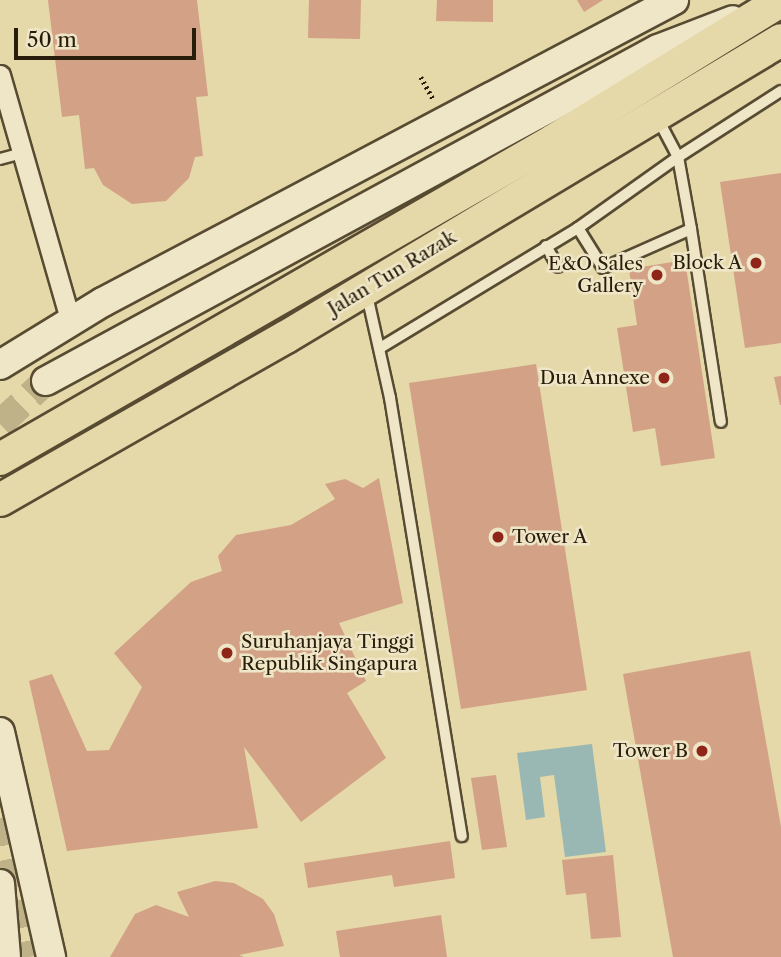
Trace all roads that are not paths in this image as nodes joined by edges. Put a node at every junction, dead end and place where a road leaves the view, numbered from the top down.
1 (674, 0) edge
2 (781, 1) edge
3 (781, 40) edge
4 (0, 75) edge
5 (781, 91) edge
6 (657, 116) junction
7 (23, 153) junction
8 (678, 157) junction
9 (0, 159) edge
10 (578, 228) junction
11 (691, 229) junction
12 (546, 246) junction
13 (558, 267) dead end
14 (365, 289) junction
15 (71, 323) junction
16 (380, 348) junction
17 (0, 365) edge
18 (46, 381) tunnel mouth
19 (721, 422) dead end
20 (34, 441) junction
21 (0, 452) edge
22 (0, 459) edge
23 (0, 500) edge
24 (0, 732) edge
25 (462, 836) dead end
26 (0, 884) edge
27 (6, 957) edge
28 (51, 957) edge

1 - 15 street
2 - 18 street
2 - 20 main road, Jalan Tun Razak
3 - 6 main road, Jalan Tun Razak
4 - 7 street
5 - 8 lane
6 - 8 lane
6 - 14 main road, Jalan Tun Razak
7 - 9 lane
7 - 15 street
8 - 10 lane
8 - 11 lane
10 - 11 lane
10 - 12 lane
11 - 19 lane
12 - 13 lane
12 - 16 lane
14 - 16 lane
14 - 23 main road, Jalan Tun Razak
15 - 17 street
16 - 25 lane
20 - 21 main road
20 - 22 main road, Jalan Tun Razak
24 - 28 street
26 - 27 street

